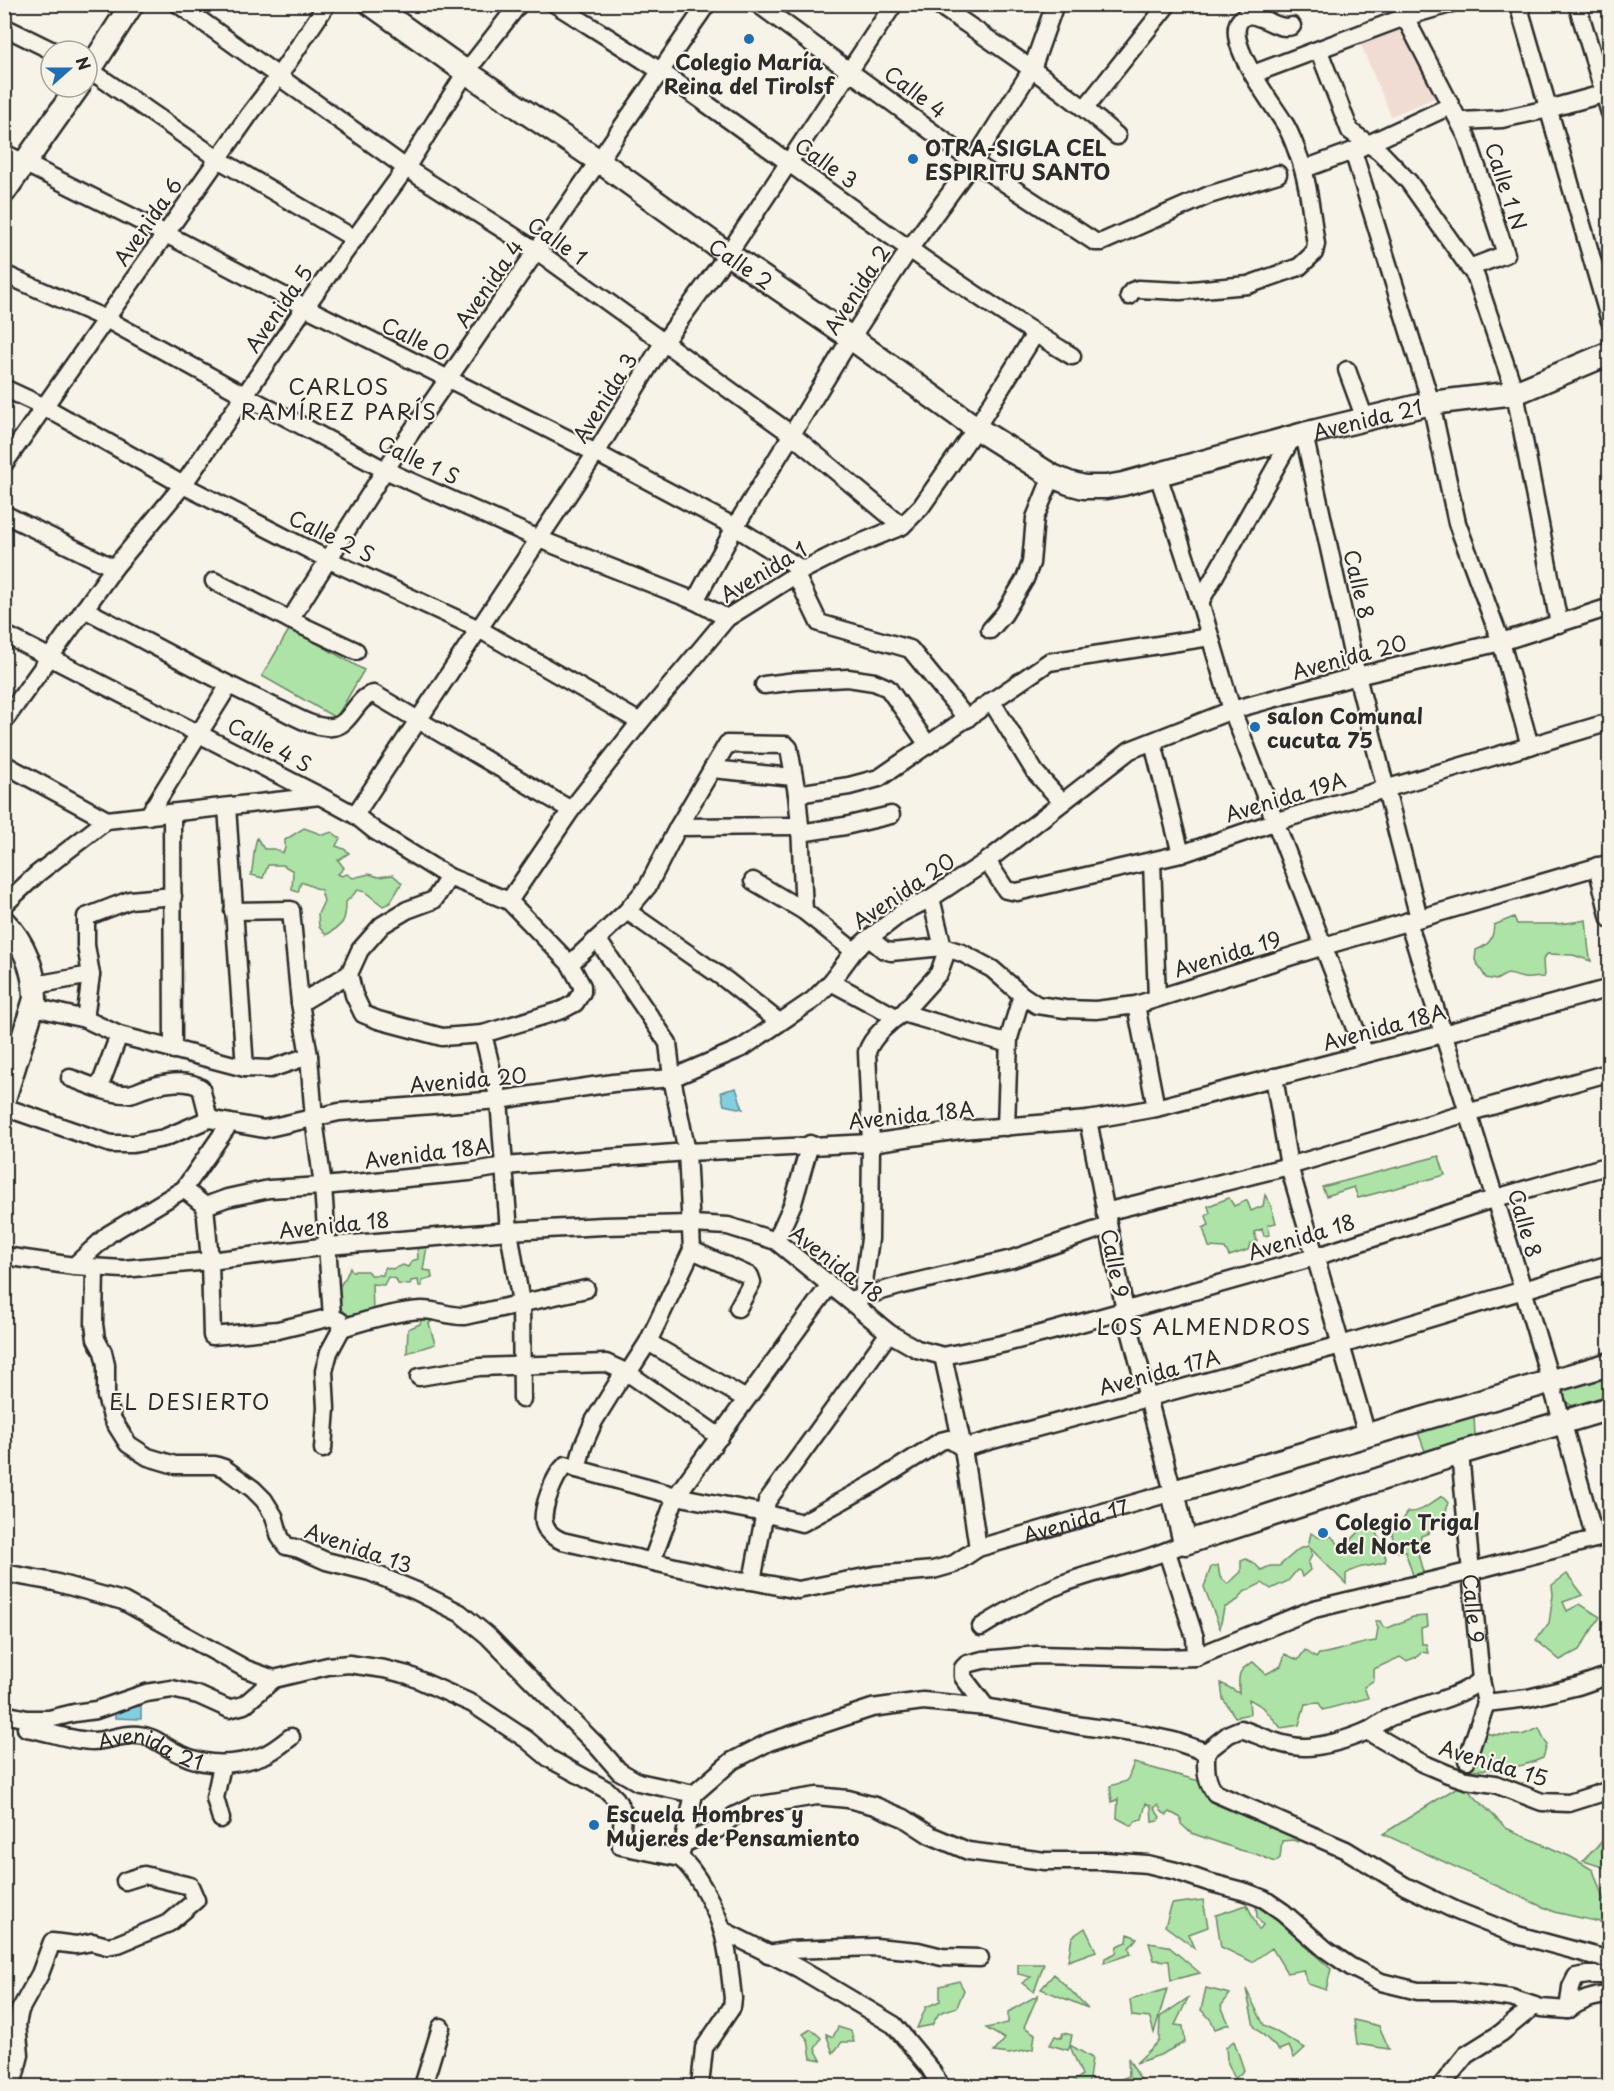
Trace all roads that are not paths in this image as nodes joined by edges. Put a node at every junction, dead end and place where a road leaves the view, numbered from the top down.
1 (132, 4) edge
2 (178, 4) edge
3 (327, 4) edge
4 (371, 4) edge
5 (519, 4) edge
6 (555, 4) edge
7 (706, 4) edge
8 (758, 4) edge
9 (894, 4) edge
10 (937, 4) edge
11 (1054, 4) edge
12 (1168, 4) edge
13 (1450, 4) edge
14 (1518, 4) edge
15 (1577, 4) edge
16 (1405, 17) junction
17 (1292, 26) dead end
18 (4, 27) edge
19 (39, 44) edge
20 (1319, 51) junction
21 (99, 54) edge
22 (1032, 69) junction
23 (850, 70) junction
24 (466, 72) junction
25 (660, 72) junction
26 (1253, 74) junction
27 (278, 77) junction
28 (99, 84) edge
29 (1607, 93) edge
30 (69, 99) edge
31 (1450, 106) junction
32 (1085, 108) junction
33 (1548, 109) junction
34 (1610, 113) edge
35 (1461, 122) junction
36 (1117, 136) dead end
37 (1359, 147) junction
38 (4, 153) edge
39 (218, 159) junction
40 (599, 161) junction
41 (973, 162) junction
42 (789, 163) junction
43 (25, 164) junction
44 (406, 168) junction
45 (1304, 169) junction
46 (1278, 174) dead end
47 (4, 192) edge
48 (166, 234) junction
49 (355, 239) junction
50 (910, 248) junction
51 (537, 251) junction
52 (728, 254) junction
53 (1469, 268) junction
54 (4, 274) edge
55 (1129, 296) dead end
56 (304, 308) junction
57 (106, 319) junction
58 (1610, 321) edge
59 (1035, 334) junction
60 (851, 338) junction
61 (663, 343) junction
62 (1610, 353) edge
63 (1072, 356) dead end
64 (1347, 370) dead end
65 (449, 379) junction
66 (4, 388) edge
67 (1515, 393) junction
68 (244, 396) junction
69 (1431, 403) junction
70 (45, 407) junction
71 (1365, 419) junction
72 (976, 428) junction
73 (791, 434) junction
74 (1298, 436) junction
75 (596, 453) junction
76 (4, 464) edge
77 (385, 470) junction
78 (1158, 475) junction
79 (1052, 476) junction
80 (1123, 484) joint
81 (183, 485) junction
82 (4, 514) edge
83 (735, 526) junction
84 (902, 526) junction
85 (539, 539) junction
86 (329, 560) junction
87 (114, 568) junction
88 (800, 573) junction
89 (214, 581) dead end
90 (695, 601) junction
91 (1200, 602) junction
92 (1610, 607) edge
93 (84, 609) junction
94 (727, 618) junction
95 (290, 620) junction
96 (1559, 624) junction
97 (479, 629) junction
98 (990, 630) dead end
99 (4, 634) edge
100 (1210, 636) junction
101 (1501, 642) junction
102 (356, 651) dead end
103 (50, 657) junction
104 (1357, 676) junction
105 (229, 685) junction
106 (764, 685) dead end
107 (992, 702) junction
108 (1232, 711) junction
109 (967, 719) junction
110 (419, 720) junction
111 (4, 721) edge
112 (640, 722) junction
113 (1610, 722) edge
114 (200, 733) junction
115 (1153, 743) junction
116 (928, 745) junction
117 (1530, 746) junction
118 (4, 764) edge
119 (712, 769) junction
120 (793, 777) junction
121 (1387, 788) junction
122 (797, 794) junction
123 (320, 796) junction
124 (1062, 802) junction
125 (227, 807) junction
126 (571, 810) junction
127 (172, 813) junction
128 (355, 815) junction
129 (891, 815) dead end
130 (148, 816) junction
131 (107, 820) junction
132 (1274, 822) junction
133 (678, 827) junction
134 (800, 830) junction
135 (1181, 854) junction
136 (987, 861) junction
137 (1152, 862) junction
138 (1603, 864) edge
139 (449, 877) junction
140 (753, 881) dead end
141 (173, 896) junction
142 (931, 898) junction
143 (509, 901) junction
144 (4, 905) edge
145 (804, 910) junction
146 (233, 911) junction
147 (627, 911) junction
148 (1610, 919) edge
149 (1413, 920) junction
150 (4, 922) edge
151 (869, 938) junction
152 (597, 939) junction
153 (1324, 946) junction
154 (943, 947) junction
155 (854, 951) junction
156 (570, 964) junction
157 (349, 974) junction
158 (91, 975) junction
159 (831, 982) junction
160 (1610, 988) edge
161 (1022, 995) junction
162 (35, 996) junction
163 (1157, 998) junction
164 (300, 1003) junction
165 (1136, 1005) junction
166 (899, 1015) junction
167 (85, 1019) junction
168 (780, 1022) junction
169 (483, 1034) junction
170 (1443, 1034) junction
171 (119, 1035) junction
172 (1009, 1038) junction
173 (173, 1050) junction
174 (1365, 1054) junction
175 (309, 1056) junction
176 (245, 1068) junction
177 (1610, 1075) edge
178 (1274, 1077) junction
179 (70, 1078) dead end
180 (672, 1078) junction
181 (99, 1088) junction
182 (4, 1099) edge
183 (498, 1100) junction
184 (4, 1107) edge
185 (1156, 1108) junction
186 (1467, 1113) junction
187 (209, 1119) junction
188 (314, 1119) junction
189 (1088, 1120) junction
190 (230, 1123) junction
191 (1006, 1127) junction
192 (871, 1143) junction
193 (810, 1144) junction
194 (687, 1152) junction
195 (1610, 1164) edge
196 (504, 1166) junction
197 (1289, 1166) junction
198 (323, 1186) junction
199 (184, 1189) junction
200 (1496, 1198) junction
201 (205, 1206) junction
202 (1107, 1219) junction
203 (692, 1224) junction
204 (509, 1231) junction
205 (776, 1241) junction
206 (328, 1246) junction
207 (692, 1250) junction
208 (4, 1256) edge
209 (1315, 1257) junction
210 (210, 1261) junction
211 (1610, 1264) edge
212 (74, 1266) junction
213 (95, 1268) junction
214 (830, 1286) junction
215 (586, 1289) dead end
216 (1522, 1290) junction
217 (856, 1298) junction
218 (521, 1303) junction
219 (738, 1308) dead end
220 (1125, 1311) junction
221 (337, 1322) junction
222 (889, 1333) junction
223 (648, 1342) junction
224 (1341, 1345) junction
225 (943, 1356) junction
226 (1610, 1364) edge
227 (523, 1365) junction
228 (628, 1373) junction
229 (419, 1377) dead end
230 (1551, 1380) junction
231 (1149, 1397) junction
232 (522, 1399) dead end
233 (746, 1399) junction
234 (1610, 1408) edge
235 (1564, 1422) junction
236 (1367, 1435) junction
237 (720, 1437) junction
238 (963, 1448) junction
239 (323, 1449) dead end
240 (1460, 1453) junction
241 (577, 1469) junction
242 (1173, 1492) junction
243 (676, 1496) junction
244 (764, 1513) junction
245 (1602, 1537) edge
246 (1176, 1547) junction
247 (978, 1548) junction
248 (652, 1561) junction
249 (1472, 1571) junction
250 (4, 1573) edge
251 (752, 1581) junction
252 (981, 1627) dead end
253 (1196, 1657) junction
254 (1610, 1675) edge
255 (274, 1679) junction
256 (1481, 1680) junction
257 (1486, 1703) junction
258 (986, 1707) junction
259 (4, 1714) edge
260 (4, 1722) edge
261 (1367, 1731) junction
262 (291, 1737) dead end
263 (1206, 1752) junction
264 (1467, 1760) dead end
265 (222, 1765) junction
266 (1610, 1790) edge
267 (694, 1794) junction
268 (221, 1819) dead end
269 (682, 1851) junction
270 (125, 1881) dead end
271 (722, 1930) junction
272 (768, 1954) junction
273 (980, 1958) dead end
274 (1610, 1960) edge
275 (1610, 1975) edge
276 (1610, 1995) edge
277 (1534, 2006) junction
278 (1568, 2010) junction
279 (441, 2027) dead end
280 (12, 2086) edge
281 (423, 2086) edge
282 (700, 2086) edge
283 (941, 2086) edge
284 (1441, 2086) edge

1 - 21 main road
2 - 27 street, Calle 1
3 - 27 street, Avenida 6
4 - 24 main road, Calle 2
5 - 24 street, Avenida 5
6 - 25 street, Calle 3
7 - 25 street, Avenida 4
8 - 23 street, Calle 4
9 - 23 street, Avenida 3
10 - 22 street
11 - 22 street, Avenida 2
12 - 32 street
13 - 16 street
14 - 33 street
15 - 29 street
16 - 20 street
16 - 31 street, Calle 1 N
17 - 26 street
18 - 19 street
20 - 26 street
20 - 37 street
22 - 32 street
22 - 41 street, Avenida 2
23 - 41 street, Calle 4
23 - 42 street, Avenida 3
24 - 40 main road, Calle 2
24 - 44 street, Avenida 5
25 - 40 street, Avenida 4
25 - 42 street, Calle 3
26 - 45 street
27 - 39 street, Avenida 6
27 - 44 street, Calle 1
28 - 39 street
29 - 33 street
29 - 34 street
30 - 43 main road
31 - 35 street, Calle 1 N
31 - 37 street
32 - 36 street
33 - 35 street
33 - 58 street
35 - 53 street, Calle 1 N
37 - 45 street
37 - 53 street
37 - 69 street
38 - 43 street, Calle 0
39 - 48 street, Avenida 6
39 - 49 street
40 - 51 street, Avenida 4
40 - 52 main road, Calle 2
41 - 46 street, Calle 4
41 - 50 street, Avenida 2
42 - 50 street, Calle 3
42 - 52 street, Avenida 3
43 - 47 main road
43 - 48 street, Calle 0
44 - 49 street, Avenida 5
44 - 51 street, Calle 1
45 - 55 street
48 - 56 street, Calle 0
48 - 57 street, Avenida 6
49 - 56 street, Avenida 5
50 - 59 street, Calle 3
50 - 60 street, Avenida 2
51 - 61 street, Calle 1
51 - 65 street, Avenida 4
52 - 60 main road, Calle 2
52 - 61 street, Avenida 3
53 - 67 street
54 - 57 street, Calle 1 S
56 - 65 street, Calle 0
56 - 68 street, Avenida 5
57 - 68 street, Calle 1 S
57 - 70 street, Avenida 6
59 - 63 street, Calle 3
59 - 72 street, Avenida 1
60 - 72 main road, Calle 2
60 - 73 street, Avenida 2
61 - 73 street, Calle 1
61 - 75 street, Avenida 3
62 - 67 main road, Avenida 21
64 - 71 street
65 - 75 street, Calle 0
65 - 77 street, Avenida 4
66 - 70 street, Calle 2 S
67 - 69 main road, Avenida 21
67 - 96 street
68 - 77 street, Calle 1 S
68 - 81 street, Avenida 5
69 - 71 main road, Avenida 21
69 - 101 street
70 - 76 street, Avenida 6
70 - 81 street, Calle 2 S
71 - 74 main road, Avenida 21
72 - 79 main road, Calle 2
72 - 84 street, Avenida 1
73 - 83 street, Avenida 2
73 - 84 street, Calle 1
74 - 78 main road, Avenida 21
74 - 91 street
74 - 104 street, Calle 8
75 - 83 street, Calle 0
75 - 85 street, Avenida 3
77 - 85 street, Calle 1 S
77 - 86 street, Avenida 4
78 - 80 main road, Avenida 21
78 - 91 street
79 - 80 main road, Calle 2
79 - 98 street
81 - 86 street, Calle 2 S
81 - 87 street, Avenida 5
82 - 87 street
83 - 88 street, Calle 0
83 - 90 street, Avenida 2
84 - 88 street, Avenida 1
85 - 90 street, Calle 1 S
85 - 97 street, Avenida 3
86 - 95 street, Avenida 4
86 - 97 street, Calle 2 S
87 - 93 street, Avenida 5
88 - 94 street, Avenida 1
88 - 109 street
89 - 95 street
90 - 94 street, Calle 1 S
91 - 100 street
92 - 96 street, Avenida 20
93 - 103 street, Avenida 5
93 - 105 street
94 - 112 street, Avenida 1
95 - 102 street
96 - 101 street, Avenida 20
97 - 110 street, Avenida 3
97 - 112 street, Calle 2 S
99 - 103 street, Calle 4 S
100 - 107 street
100 - 108 street
101 - 104 street, Avenida 20
101 - 117 street
103 - 111 street, Avenida 5
103 - 114 street, Calle 4 S
104 - 108 street, Avenida 20
104 - 121 street, Calle 8
105 - 110 street
105 - 114 street
106 - 116 street
107 - 109 street
107 - 124 street
108 - 115 street, Avenida 20
108 - 132 street
109 - 116 street
110 - 126 street
110 - 128 street, Avenida 3
112 - 126 street, Avenida 1
113 - 117 street, Avenida 19A
114 - 123 street, Calle 4 S
114 - 130 street
115 - 124 street, Avenida 20
115 - 135 street
116 - 122 street
117 - 121 street, Avenida 19A
118 - 131 street
119 - 120 street
119 - 120 street
119 - 133 street
120 - 122 street
121 - 132 street, Avenida 19A
121 - 149 street, Calle 8
122 - 134 street
123 - 125 street
123 - 128 street, Calle 4 S
124 - 136 street, Avenida 20
125 - 127 street
125 - 146 street
126 - 143 street, Avenida 1
127 - 130 street
127 - 141 street
128 - 139 street, Calle 4 S
129 - 134 street
130 - 131 street
131 - 144 street
132 - 135 street, Avenida 19A
132 - 153 street
133 - 134 street
133 - 147 street
134 - 145 street
135 - 137 street, Avenida 19A
136 - 137 street, Avenida 19A
136 - 142 street, Avenida 20
137 - 163 street
138 - 148 street
138 - 149 street, Avenida 19
139 - 143 street, Calle 4 S
139 - 157 street
140 - 145 street
141 - 158 street
141 - 173 street
142 - 151 street, Avenida 20
142 - 154 street
143 - 156 street
145 - 155 street
146 - 164 street
146 - 176 street
147 - 152 street
147 - 168 street
149 - 153 street, Avenida 19
149 - 170 street, Calle 8
150 - 162 main road
151 - 154 street, Avenida 19
151 - 155 street, Avenida 20
152 - 156 street
152 - 180 street
153 - 163 street, Avenida 19
153 - 174 street
154 - 161 street, Avenida 19
154 - 166 street
155 - 159 street, Avenida 20
156 - 169 street
157 - 164 street
157 - 169 street
158 - 162 street
158 - 167 street
159 - 166 street
159 - 168 street, Avenida 20
160 - 170 street, Avenida 18A
161 - 165 street, Avenida 19
161 - 172 street
162 - 167 street
162 - 182 main road
163 - 165 street, Avenida 19
164 - 175 street
165 - 185 street
166 - 172 street
166 - 192 street
167 - 171 street
168 - 180 street, Avenida 20
169 - 183 street
170 - 174 street, Avenida 18A
170 - 186 street, Calle 8
171 - 173 street
171 - 181 street
172 - 191 street
173 - 176 street
174 - 178 street, Avenida 18A
175 - 176 street
175 - 188 street
177 - 186 street
178 - 185 street, Avenida 18A
178 - 197 street
179 - 181 street
180 - 183 street, Avenida 20
180 - 194 street
181 - 187 street
183 - 188 street, Avenida 20
183 - 196 street
184 - 187 street
185 - 189 street, Avenida 18A
186 - 197 street
186 - 200 street, Calle 8
187 - 190 street, Avenida 20
188 - 190 street, Avenida 20
188 - 198 street
189 - 191 street, Avenida 18A
189 - 202 street, Calle 9
190 - 199 street
191 - 192 street, Avenida 18A
192 - 193 street, Avenida 18A
192 - 217 street
193 - 194 street, Avenida 18A
193 - 205 street
194 - 196 street, Avenida 18A
194 - 203 street
195 - 200 street, Avenida 18
196 - 198 street, Avenida 18A
196 - 204 street
197 - 202 street
197 - 209 street
198 - 201 street, Avenida 18A
198 - 206 street
199 - 201 street
199 - 212 street
200 - 209 street, Avenida 18
200 - 216 street, Calle 8
201 - 210 street
202 - 217 street
202 - 220 street, Calle 9
203 - 204 street, Avenida 18
203 - 205 street, Avenida 18
203 - 207 street
204 - 206 street, Avenida 18
204 - 218 street
205 - 214 street, Avenida 18
206 - 210 street, Avenida 18
206 - 221 street
207 - 219 street
207 - 223 street
208 - 212 street, Avenida 18
209 - 220 street, Avenida 18
209 - 224 street
210 - 213 street, Avenida 18
210 - 221 street
211 - 216 street, Avenida 17A
212 - 213 street, Avenida 18
213 - 267 street, Avenida 13
214 - 217 street, Avenida 18
214 - 233 street
215 - 218 street
216 - 224 street, Avenida 17A
216 - 230 street, Calle 8
217 - 222 street, Avenida 18
218 - 221 street
218 - 227 street
220 - 225 street, Avenida 18
220 - 231 street, Calle 9
221 - 239 street
222 - 225 street, Avenida 18
222 - 244 street
223 - 228 street
223 - 233 street
224 - 231 street, Avenida 17A
224 - 236 street
225 - 238 street
226 - 230 main road, Avenida 17
227 - 228 street
227 - 229 street
227 - 232 street
228 - 237 street
228 - 241 street
230 - 235 street, Calle 8
230 - 236 main road, Avenida 17
231 - 238 street, Avenida 17A
231 - 242 street, Calle 9
233 - 237 street
234 - 235 main road
235 - 240 main road
235 - 245 street, Calle 8
236 - 242 main road, Avenida 17
237 - 243 street
238 - 244 street
238 - 247 street
240 - 246 main road
240 - 249 street, Calle 9
241 - 243 street
241 - 248 street, Avenida 17
242 - 246 main road, Calle 9
242 - 247 street, Avenida 17
243 - 244 street
243 - 248 street
244 - 251 street
245 - 249 street
246 - 252 street
246 - 253 street
247 - 251 street, Avenida 17
248 - 251 street, Avenida 17
249 - 253 street
249 - 256 street, Calle 9
250 - 255 street
253 - 258 street
254 - 257 street
255 - 259 street
255 - 269 street
256 - 257 street, Calle 9
256 - 261 street
257 - 264 street
258 - 263 street
258 - 267 street
260 - 265 street, Avenida 21
261 - 263 street
261 - 266 street, Avenida 15
262 - 265 street, Avenida 21
263 - 274 street
265 - 268 street
267 - 269 street
269 - 271 street
269 - 277 street
270 - 280 street
271 - 272 street
271 - 282 street
272 - 273 street
272 - 283 street
275 - 278 street
276 - 278 street
277 - 278 street
277 - 284 street
279 - 281 street

